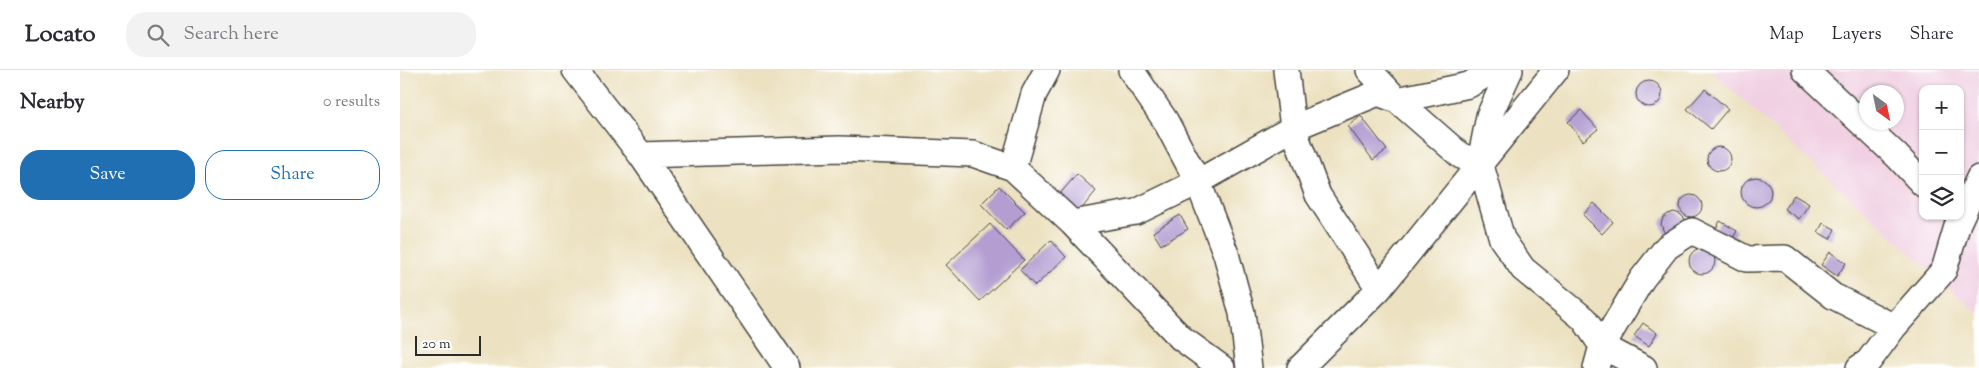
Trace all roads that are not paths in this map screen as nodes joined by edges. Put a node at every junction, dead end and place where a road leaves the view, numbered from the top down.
1 (575, 70) edge
2 (1047, 70) edge
3 (1131, 70) edge
4 (1286, 70) edge
5 (1369, 70) edge
6 (1492, 70) edge
7 (1510, 70) edge
8 (1556, 70) edge
9 (1805, 70) edge
10 (1397, 100) junction
11 (1292, 128) junction
12 (641, 155) junction
13 (1480, 162) junction
14 (1013, 168) junction
15 (1979, 178) edge
16 (1919, 180) edge
17 (1198, 182) junction
18 (1964, 204) edge
19 (1955, 220) edge
20 (1072, 223) junction
21 (1379, 288) junction
22 (1894, 327) junction
23 (1599, 357) edge
24 (1865, 366) edge
25 (786, 368) edge
26 (1222, 368) edge
27 (1249, 368) edge
28 (1300, 368) edge
29 (1644, 368) edge

1 - 12 street
2 - 14 street
3 - 17 street
4 - 11 street
5 - 10 street
6 - 10 street
7 - 13 street
8 - 13 street
9 - 16 street
10 - 11 street
10 - 13 street
11 - 17 street
11 - 21 street
12 - 14 street
12 - 25 street
13 - 21 street
13 - 23 street
14 - 20 street
15 - 18 street
17 - 20 street
17 - 27 street
19 - 22 street
20 - 26 street
21 - 28 street
22 - 23 street
22 - 24 street
23 - 29 street

